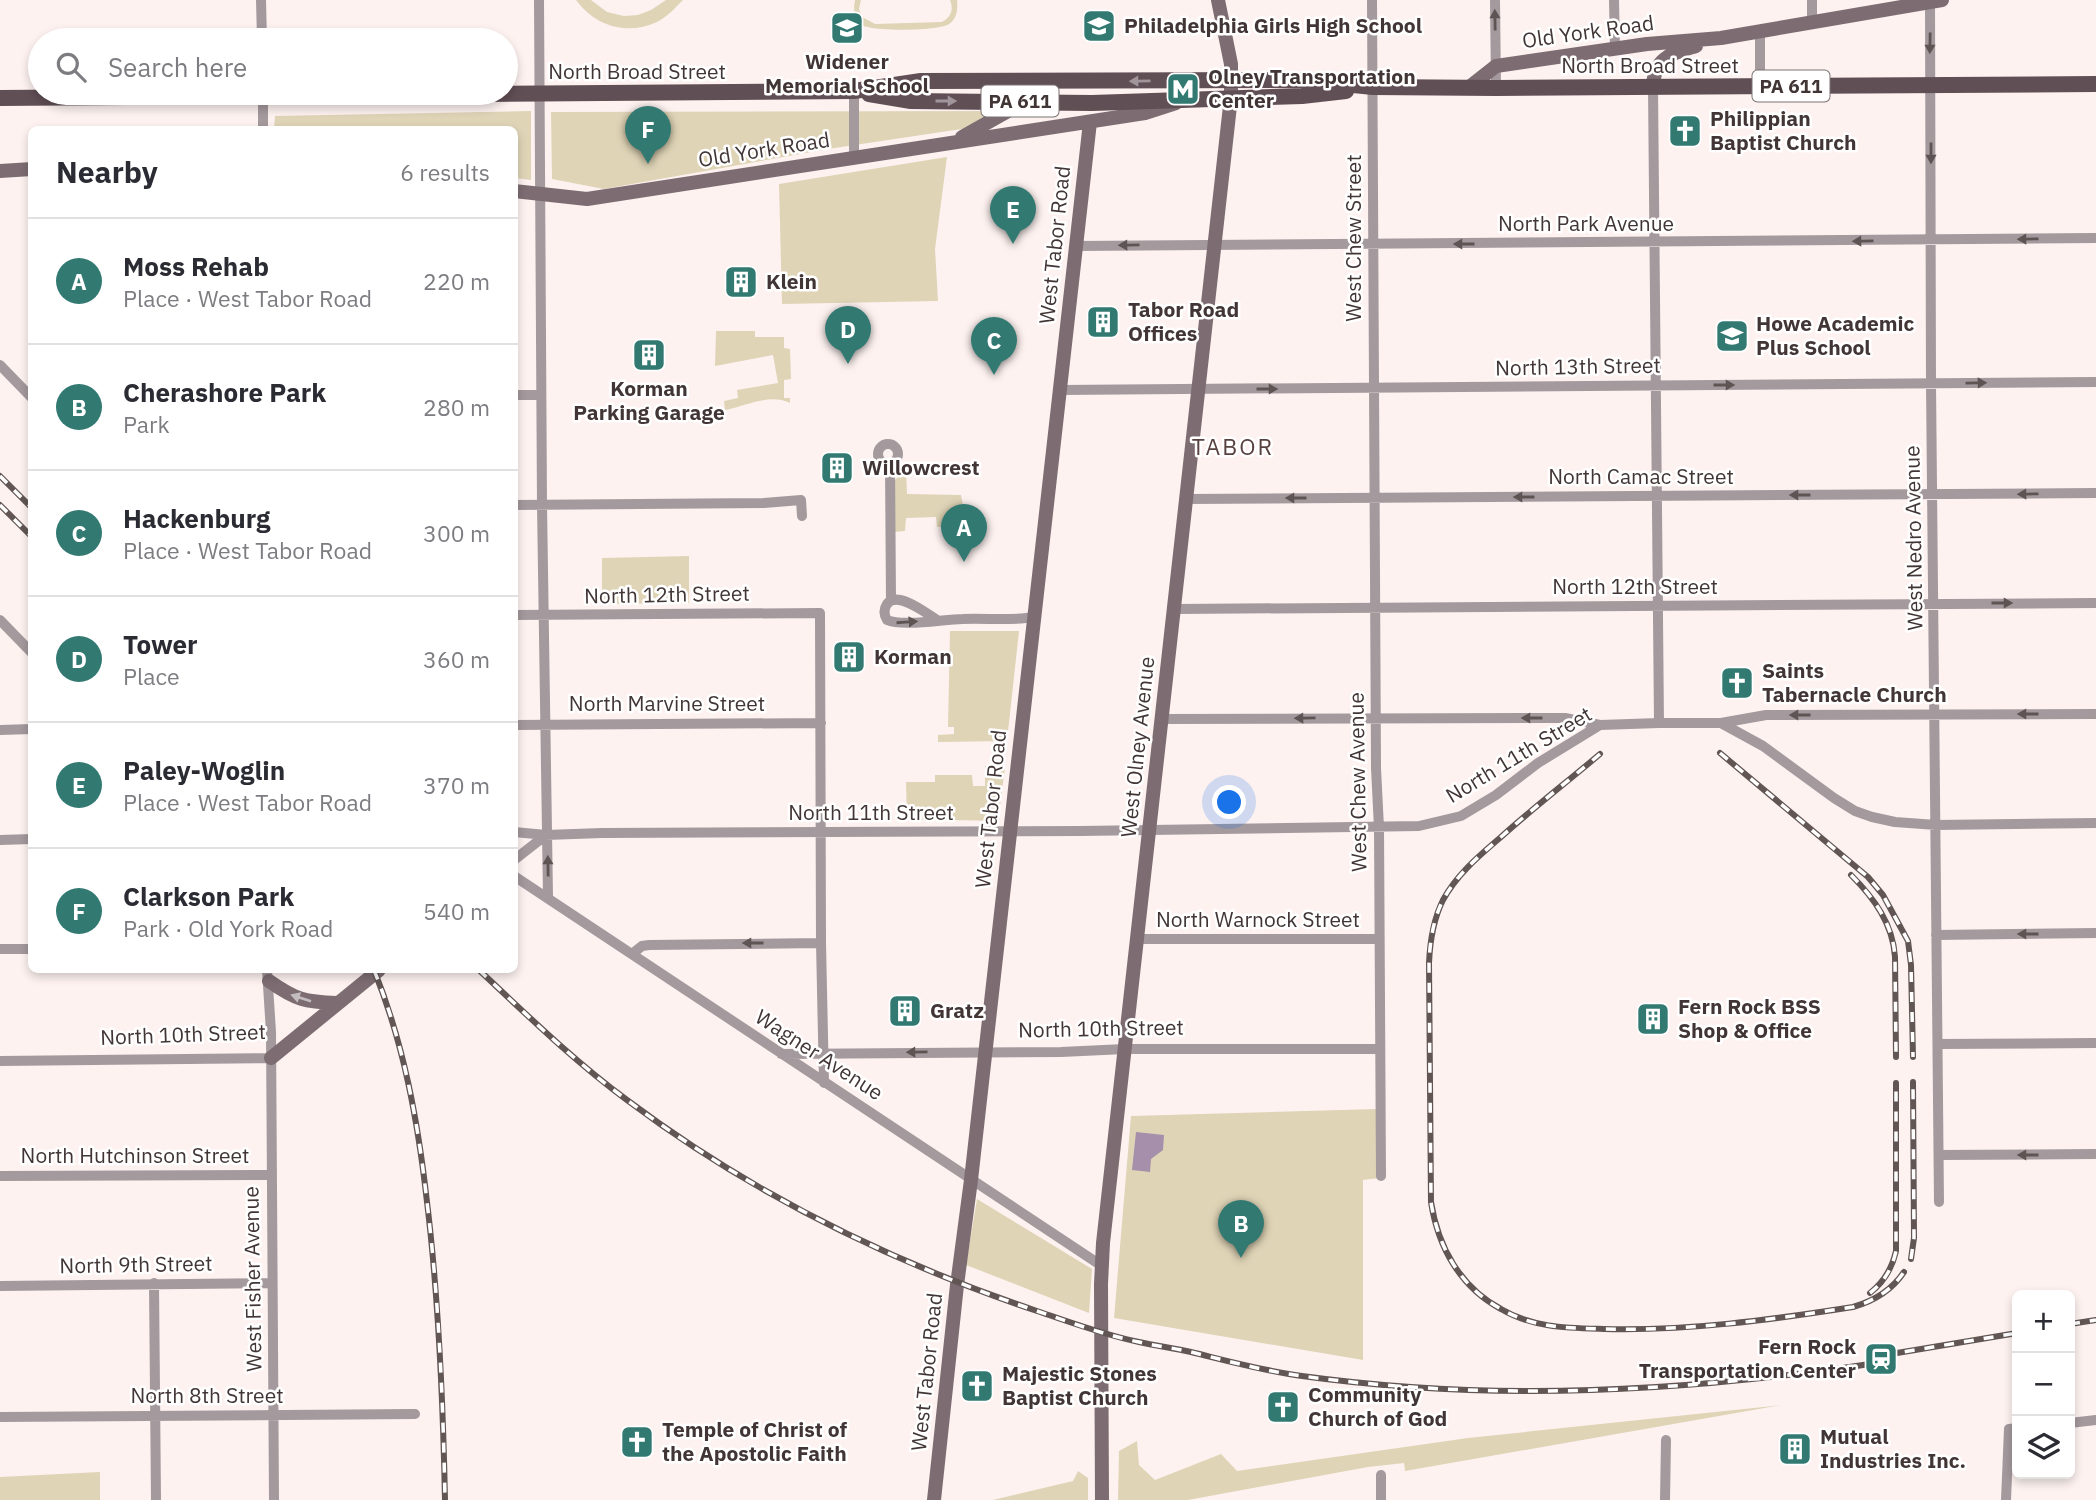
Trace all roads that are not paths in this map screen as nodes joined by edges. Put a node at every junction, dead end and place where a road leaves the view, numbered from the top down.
1 (261, 0) edge
2 (540, 0) edge
3 (1218, 0) edge
4 (1372, 0) edge
5 (1495, 0) edge
6 (1614, 0) edge
7 (1812, 0) edge
8 (1934, 1) edge
9 (1812, 22) junction
10 (262, 28) edge
11 (1760, 32) junction
12 (1721, 38) junction
13 (1615, 48) junction
14 (1496, 66) junction
15 (1233, 80) junction
16 (2096, 83) edge
17 (1930, 85) junction
18 (1760, 86) junction
19 (1373, 87) junction
20 (1653, 87) junction
21 (1468, 88) junction
22 (1496, 88) junction
23 (854, 92) junction
24 (518, 94) edge
25 (539, 94) junction
26 (1231, 97) junction
27 (0, 98) edge
28 (28, 98) edge
29 (1186, 99) junction
30 (1026, 101) junction
31 (263, 105) edge
32 (1090, 122) junction
33 (263, 126) edge
34 (955, 141) junction
35 (854, 158) junction
36 (28, 169) edge
37 (0, 171) edge
38 (518, 191) edge
39 (540, 194) junction
40 (2096, 238) edge
41 (1931, 240) junction
42 (1654, 243) junction
43 (1216, 244) junction
44 (1373, 244) junction
45 (1076, 246) junction
46 (0, 365) edge
47 (2096, 382) edge
48 (1931, 384) junction
49 (1656, 386) junction
50 (1373, 388) junction
51 (1060, 390) junction
52 (1199, 390) junction
53 (28, 394) edge
54 (518, 395) edge
55 (541, 395) junction
56 (890, 464) dead end
57 (2096, 493) edge
58 (1932, 495) junction
59 (1656, 496) junction
60 (1374, 498) junction
61 (1187, 499) junction
62 (518, 505) edge
63 (542, 505) junction
64 (802, 516) dead end
65 (891, 600) junction
66 (2096, 603) edge
67 (1934, 604) junction
68 (1657, 606) junction
69 (1375, 608) junction
70 (1175, 609) junction
71 (518, 615) edge
72 (544, 615) junction
73 (1034, 617) junction
74 (937, 620) junction
75 (0, 621) edge
76 (28, 649) edge
77 (2096, 714) edge
78 (1935, 715) junction
79 (1376, 717) junction
80 (1163, 719) junction
81 (821, 723) junction
82 (1659, 723) junction
83 (1721, 723) junction
84 (518, 725) edge
85 (544, 725) junction
86 (1600, 725) junction
87 (28, 729) edge
88 (0, 730) edge
89 (2096, 823) edge
90 (1936, 825) junction
91 (1379, 828) junction
92 (1150, 829) junction
93 (1009, 831) junction
94 (518, 832) edge
95 (821, 833) junction
96 (546, 835) junction
97 (28, 839) edge
98 (0, 840) edge
99 (518, 857) edge
100 (518, 878) edge
101 (548, 897) junction
102 (2096, 933) edge
103 (1936, 934) junction
104 (1138, 939) junction
105 (1379, 939) junction
106 (821, 943) junction
107 (0, 949) edge
108 (28, 949) edge
109 (632, 954) junction
110 (375, 973) edge
111 (268, 975) edge
112 (337, 1003) junction
113 (2096, 1043) edge
114 (1938, 1044) junction
115 (1125, 1049) junction
116 (1379, 1049) junction
117 (986, 1051) junction
118 (823, 1053) junction
119 (781, 1054) junction
120 (271, 1058) junction
121 (0, 1061) edge
122 (824, 1083) junction
123 (2096, 1154) edge
124 (1939, 1155) junction
125 (271, 1175) junction
126 (0, 1176) edge
127 (1381, 1176) dead end
128 (971, 1180) junction
129 (1939, 1202) dead end
130 (1102, 1266) junction
131 (154, 1283) junction
132 (272, 1283) junction
133 (0, 1286) edge
134 (415, 1414) dead end
135 (273, 1415) junction
136 (0, 1416) edge
137 (155, 1416) junction
138 (2096, 1420) edge
139 (2075, 1422) edge
140 (2012, 1439) edge
141 (1666, 1440) dead end
142 (1381, 1475) dead end
143 (156, 1500) edge
144 (274, 1500) edge
145 (934, 1500) edge
146 (1102, 1500) edge
147 (1381, 1500) edge
148 (1665, 1500) edge
149 (2006, 1500) edge

1 - 10 street
2 - 25 street
3 - 15 street, West Olney Avenue
4 - 19 street
14 -> 5 street
6 - 13 street
7 - 9 street
8 - 9 street, Old York Road
8 -> 17 street, West Nedro Avenue
9 - 11 street, Old York Road
11 - 12 street, Old York Road
11 - 18 street
12 - 13 street, Old York Road
12 - 20 street, Old York Road
13 - 14 street, Old York Road
14 - 21 street, Old York Road
14 - 22 street
15 - 19 main road, North Broad Street / PA 611
15 -> 23 main road, North Broad Street / PA 611
15 - 26 street, West Olney Avenue
16 - 17 main road, North Broad Street / PA 611
17 - 18 main road, North Broad Street / PA 611
17 -> 41 street, West Nedro Avenue
18 - 20 main road, North Broad Street / PA 611
19 - 21 main road, North Broad Street / PA 611
19 - 26 main road, North Broad Street / PA 611
19 - 44 street, West Chew Street
20 - 22 main road, North Broad Street / PA 611
20 - 42 street
21 - 22 main road, North Broad Street / PA 611
23 - 25 main road, North Broad Street / PA 611
23 -> 30 main road, North Broad Street / PA 611
23 - 35 street, Old York Road
24 - 25 main road, North Broad Street / PA 611
25 - 39 street
26 - 29 main road, North Broad Street / PA 611
26 - 43 street, West Olney Avenue
27 - 28 main road, North Broad Street / PA 611
29 - 30 main road, North Broad Street / PA 611
29 - 32 street, Old York Road
30 - 34 street
31 - 33 street
32 - 34 street, Old York Road
32 - 45 street, West Tabor Road
34 - 35 street, Old York Road
35 - 39 street, Old York Road
36 - 37 street
38 - 39 street, Old York Road
39 - 55 street
40 -> 41 street, North Park Avenue
41 -> 42 street, North Park Avenue
41 - 48 street, West Nedro Avenue
42 -> 44 street, North Park Avenue
42 - 49 street
43 - 44 street, North Park Avenue
43 -> 45 street, North Park Avenue
43 - 52 street, West Olney Avenue
44 - 50 street, West Chew Street
45 - 51 street, West Tabor Road
46 - 53 street
48 -> 47 street, North 13th Street
49 -> 48 street, North 13th Street
48 - 58 street, West Nedro Avenue
49 - 50 street, North 13th Street
49 - 59 street
52 -> 50 street, North 13th Street
50 - 60 street, West Chew Avenue
51 - 52 street, North 13th Street
51 - 73 street, West Tabor Road
52 - 61 street, West Olney Avenue
54 - 55 street
55 - 63 street
56 - 65 street
57 -> 58 street, North Camac Street
58 -> 59 street, North Camac Street
58 - 67 street, West Nedro Avenue
59 -> 60 street, North Camac Street
59 - 68 street
60 -> 61 street, North Camac Street
60 - 69 street, West Chew Avenue
61 - 70 street, West Olney Avenue
62 - 63 street
63 - 64 street
63 - 72 street
65 - 74 street
65 -> 74 street
67 -> 66 street, North 12th Street
67 - 68 street, North 12th Street
67 - 78 street, West Nedro Avenue
68 - 69 street, North 12th Street
68 - 82 street
69 - 70 street, North 12th Street
69 - 79 street, West Chew Avenue
70 - 80 street, West Olney Avenue
71 - 72 street, North 12th Street
72 - 81 street, North 12th Street
72 - 85 street
73 - 74 street
73 - 93 street, West Tabor Road
75 - 76 street
77 -> 78 street
78 -> 83 street
78 - 90 street, West Nedro Avenue
79 -> 80 street
86 -> 79 street
79 - 91 street, West Chew Avenue
80 - 92 street, West Olney Avenue
81 - 85 street, North Marvine Street
81 - 95 street
82 - 83 street, North 11th Street
82 - 86 street, North 11th Street
83 - 90 street, North 11th Street
84 - 85 street, North Marvine Street
85 - 96 street
86 - 91 street, North 11th Street
87 - 88 street
89 - 90 street, North 11th Street
90 - 103 street, West Nedro Avenue
91 - 92 street, North 11th Street
91 - 105 street, West Chew Avenue
92 - 93 street, North 11th Street
92 - 104 street, West Olney Avenue
93 - 95 street, North 11th Street
93 - 117 street, West Tabor Road
94 - 96 street, North 11th Street
95 - 96 street, North 11th Street
95 - 106 street
96 - 99 street
101 -> 96 street
97 - 98 street
100 - 101 street, Wagner Avenue
101 - 109 street, Wagner Avenue
102 -> 103 street
103 - 114 street, West Nedro Avenue
104 - 105 street, North Warnock Street
104 - 115 street, West Olney Avenue
105 - 116 street, West Chew Avenue
106 -> 109 street
106 - 118 street
107 - 108 street
109 - 119 street, Wagner Avenue
110 - 112 street, North 10th Street
112 -> 111 street
111 - 120 street, West Fisher Avenue
112 - 120 street, North 10th Street
113 - 114 street
114 - 124 street, West Nedro Avenue
115 - 116 street, North 10th Street
115 - 117 street, North 10th Street
115 - 130 street, West Olney Avenue
116 - 127 street, West Chew Avenue
117 -> 118 street, North 10th Street
117 - 128 street, West Tabor Road
118 - 119 street, North 10th Street
118 - 122 street
119 - 122 street, Wagner Avenue
120 - 121 street, North 10th Street
120 - 125 street, West Fisher Avenue
122 - 128 street, Wagner Avenue
123 -> 124 street
124 - 129 street, West Nedro Avenue
125 - 126 street, North Hutchinson Street
125 - 132 street, West Fisher Avenue
128 - 130 street, Wagner Avenue
128 - 145 street, West Tabor Road
130 - 146 street, West Olney Avenue
131 - 132 street, North 9th Street
131 - 133 street, North 9th Street
131 - 137 street
132 - 135 street, West Fisher Avenue
134 - 135 street, North 8th Street
135 - 137 street, North 8th Street
135 - 144 street, West Fisher Avenue
136 - 137 street, North 8th Street
137 - 143 street
138 - 139 street
140 - 149 street
141 - 148 street
142 - 147 street

